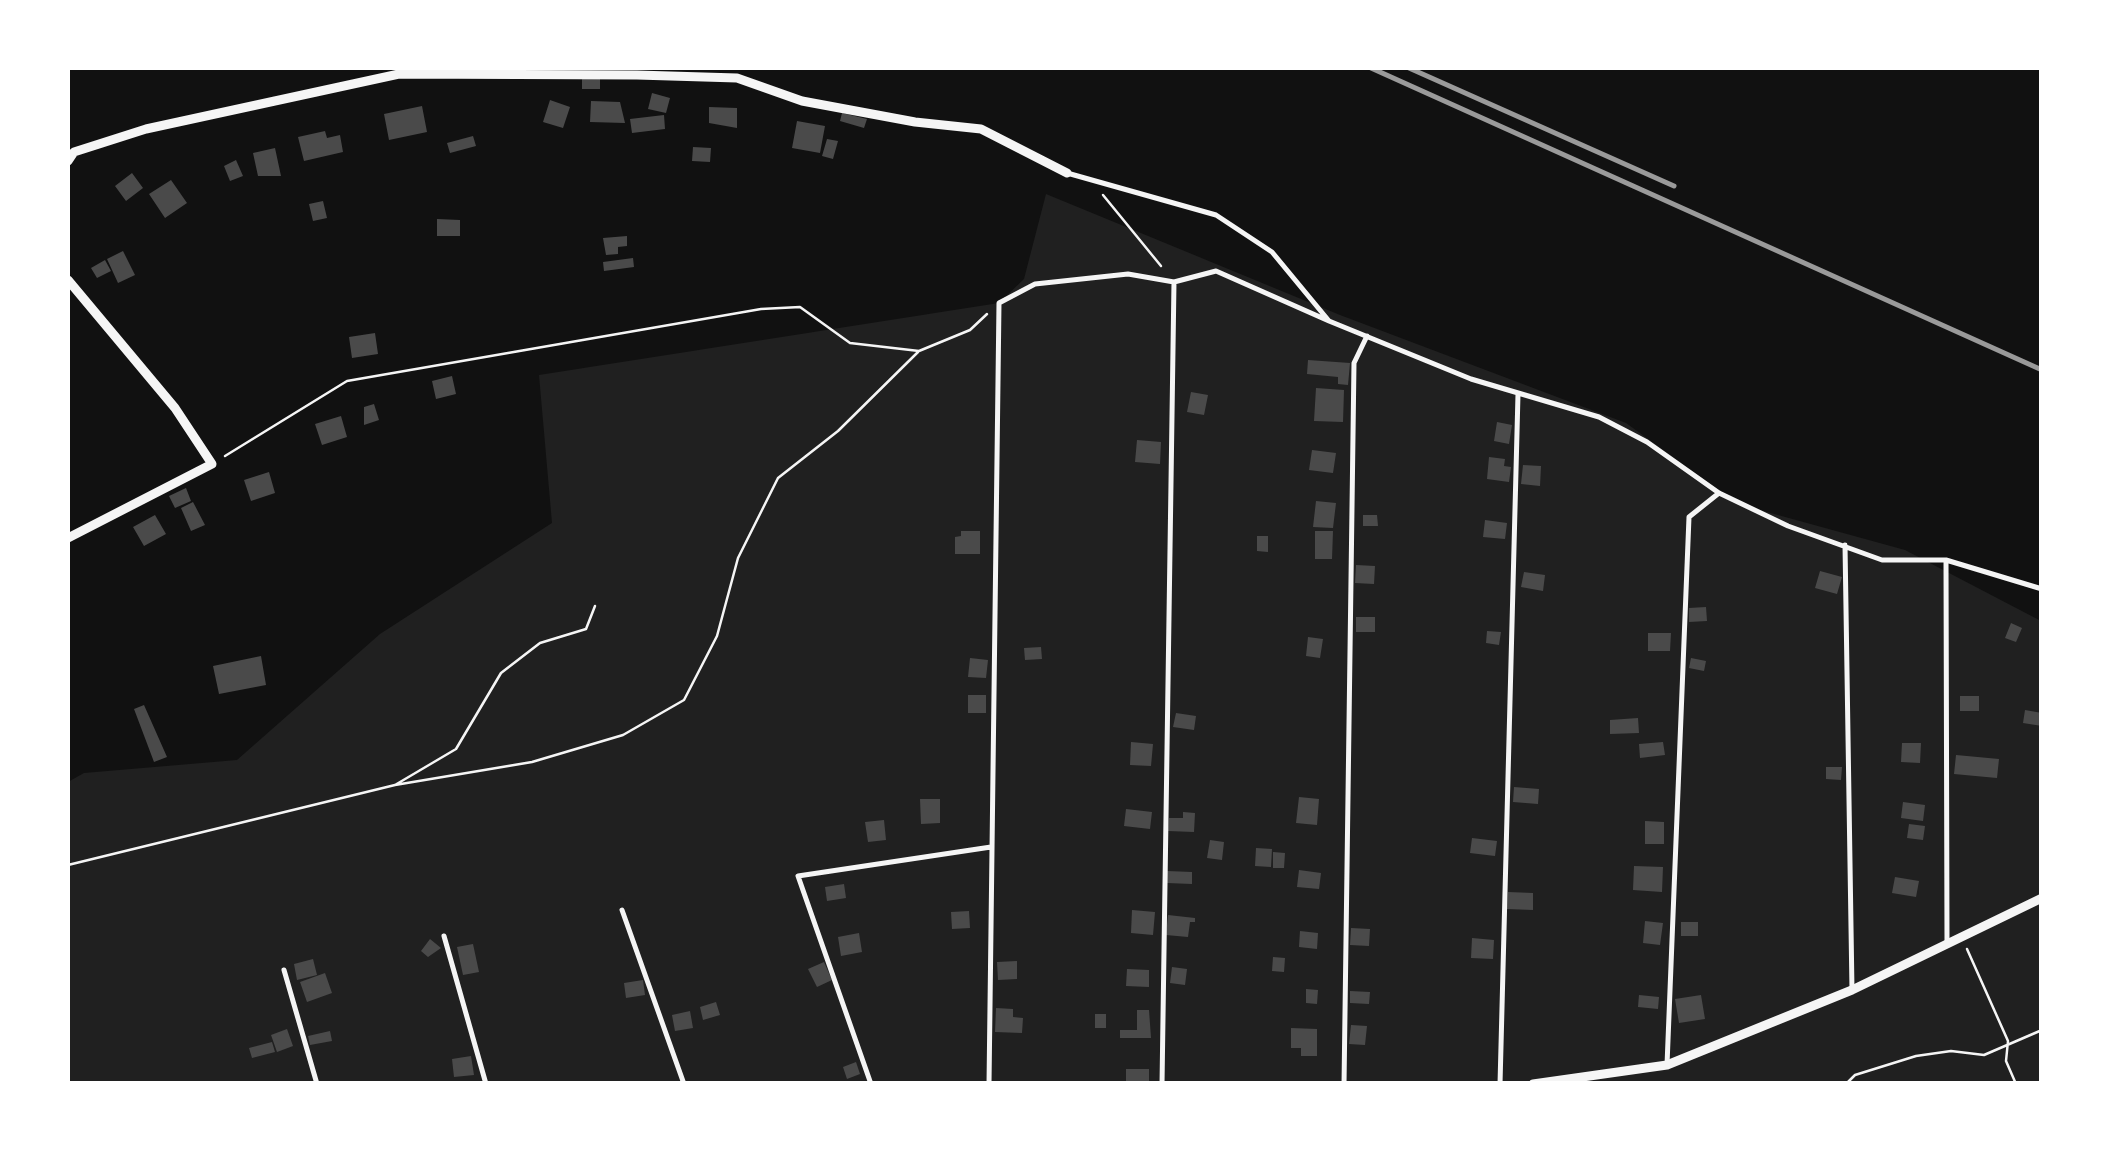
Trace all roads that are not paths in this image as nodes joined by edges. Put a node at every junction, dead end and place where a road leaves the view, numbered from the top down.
1 (68, 161) edge
2 (1067, 173) joint
3 (68, 280) edge
4 (1174, 282) junction
5 (1329, 321) junction
6 (1367, 336) junction
7 (1518, 394) junction
8 (1719, 494) junction
9 (68, 538) edge
10 (1845, 545) junction
11 (1946, 560) junction
12 (2042, 590) edge
13 (991, 847) junction
14 (2042, 898) edge
15 (622, 910) dead end
16 (444, 936) dead end
17 (1946, 946) junction
18 (284, 970) dead end
19 (1852, 990) junction
20 (1667, 1064) junction
21 (317, 1084) edge
22 (486, 1084) edge
23 (684, 1084) edge
24 (872, 1084) edge
25 (989, 1084) edge
26 (1162, 1084) edge
27 (1344, 1084) edge
28 (1500, 1084) edge
29 (1533, 1084) edge

1 - 2 street
2 - 5 lane
3 - 9 street
4 - 5 lane
4 - 13 lane
4 - 26 lane
5 - 6 lane
6 - 7 lane
6 - 27 lane
7 - 8 lane
7 - 28 lane
8 - 10 lane
8 - 20 lane
10 - 11 lane
10 - 19 lane
11 - 12 lane
11 - 17 lane
13 - 24 lane
13 - 25 lane
14 - 17 street
15 - 23 lane
16 - 22 lane
17 - 19 street
18 - 21 lane
19 - 20 street
20 - 29 street

